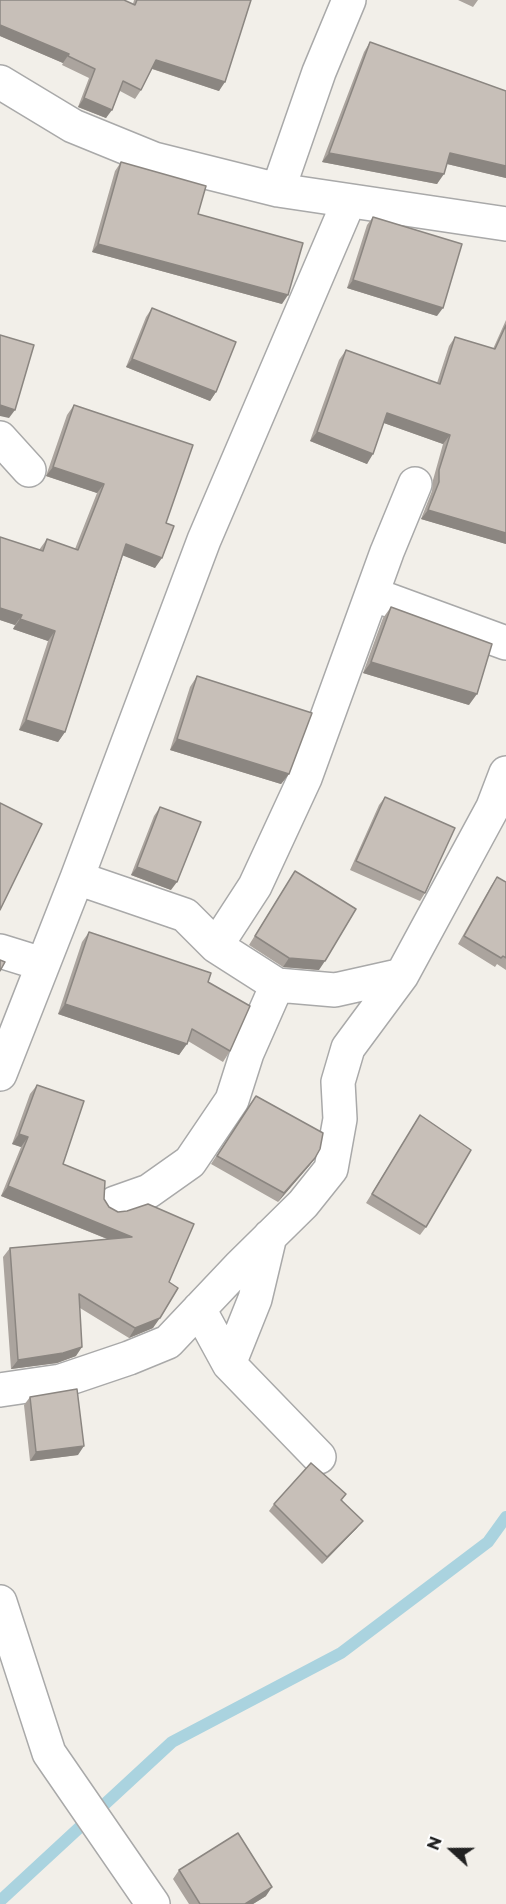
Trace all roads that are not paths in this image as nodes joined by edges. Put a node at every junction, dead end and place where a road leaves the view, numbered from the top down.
1 (349, 0) edge
2 (0, 82) edge
3 (278, 190) junction
4 (349, 201) junction
5 (506, 224) edge
6 (0, 438) edge
7 (30, 470) dead end
8 (415, 484) dead end
9 (372, 594) junction
10 (506, 643) edge
11 (506, 772) edge
12 (76, 878) junction
13 (216, 946) junction
14 (0, 951) edge
15 (42, 964) junction
16 (402, 975) junction
17 (278, 985) junction
18 (0, 1074) edge
19 (115, 1203) dead end
20 (270, 1236) junction
21 (200, 1309) junction
22 (229, 1364) junction
23 (0, 1390) edge
24 (319, 1457) dead end
25 (0, 1602) edge
26 (153, 1904) edge

1 - 3 street
2 - 3 street
3 - 4 street
4 - 5 street
4 - 12 street
6 - 7 street
8 - 9 street
9 - 10 street
9 - 13 street
11 - 16 street
12 - 13 street
12 - 15 street
13 - 17 street
14 - 15 street
15 - 18 street
16 - 17 street
16 - 20 street
17 - 19 street
20 - 21 street
20 - 22 street
21 - 22 street
21 - 23 street
22 - 24 street
25 - 26 street

